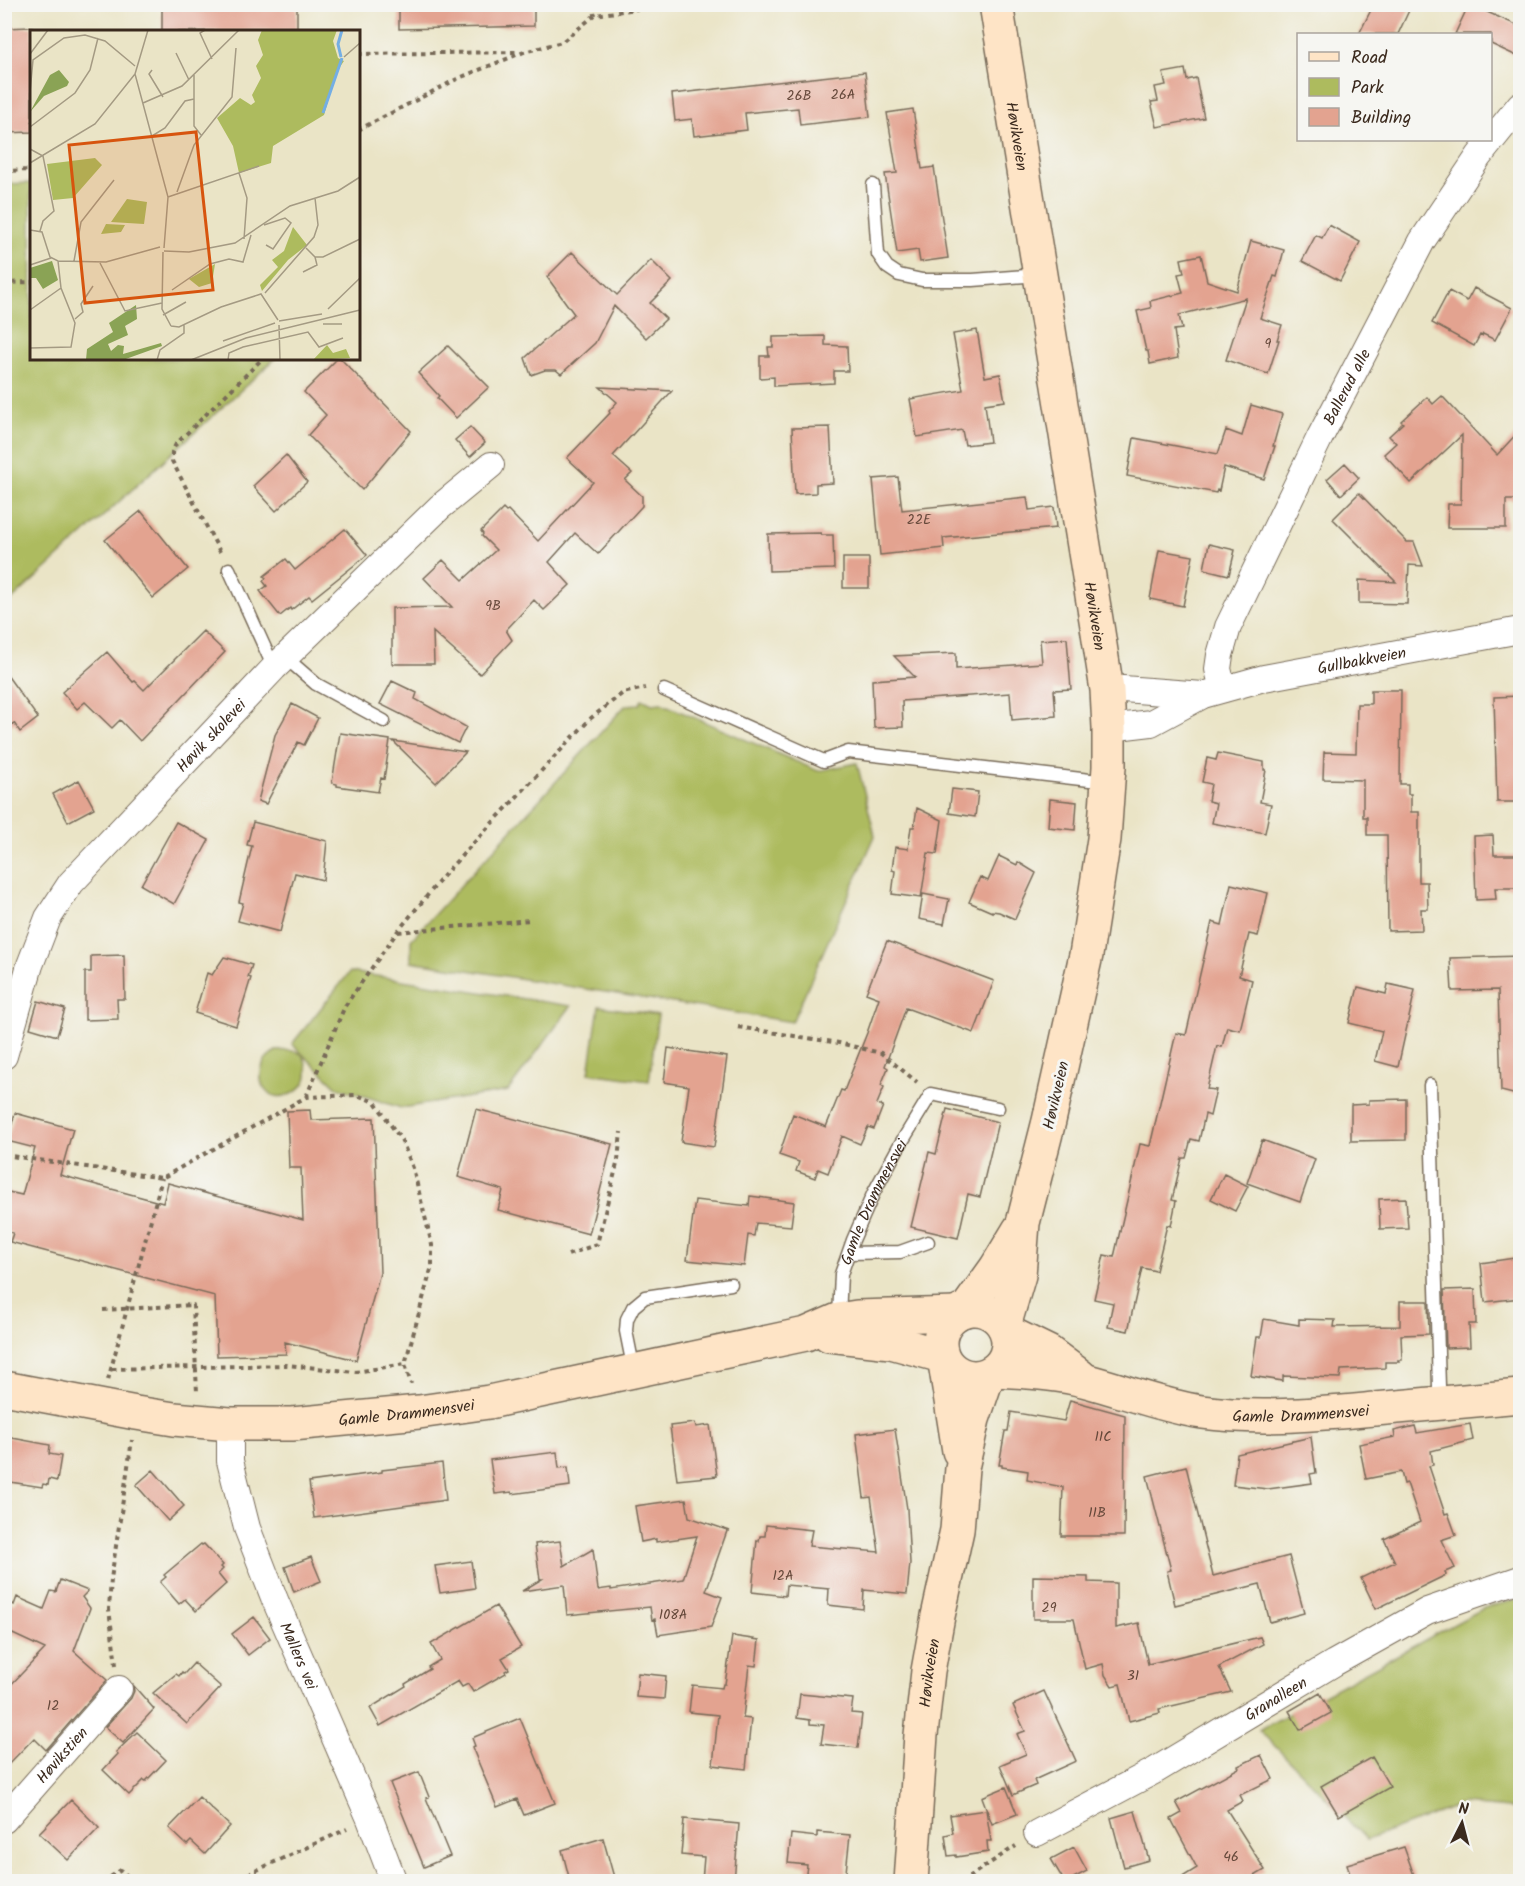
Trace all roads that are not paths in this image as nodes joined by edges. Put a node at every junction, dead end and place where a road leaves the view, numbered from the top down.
1 (996, 4) edge
2 (1521, 105) edge
3 (1492, 140) edge
4 (1491, 141) edge
5 (873, 184) dead end
6 (1041, 274) junction
7 (491, 465) dead end
8 (228, 569) road end
9 (1521, 630) edge
10 (279, 663) junction
11 (664, 690) road end
12 (1107, 690) junction
13 (1213, 692) junction
14 (384, 721) dead end
15 (1109, 728) junction
16 (1108, 782) junction
17 (4, 1056) edge
18 (1430, 1085) dead end
19 (998, 1108) dead end
20 (1023, 1223) junction
21 (928, 1242) dead end
22 (849, 1253) junction
23 (731, 1284) dead end
24 (961, 1312) junction
25 (839, 1328) junction
26 (1005, 1329) junction
27 (944, 1359) junction
28 (634, 1372) junction
29 (992, 1372) junction
30 (1086, 1381) junction
31 (4, 1388) edge
32 (1521, 1396) edge
33 (1442, 1403) junction
34 (230, 1424) junction
35 (962, 1468) junction
36 (1521, 1579) edge
37 (119, 1689) road end
38 (4, 1820) edge
39 (1037, 1833) road end
40 (394, 1881) edge
41 (911, 1881) edge

1 - 6 main road, Høvikveien
2 - 3 street, Ballerud alle
4 - 13 street, Ballerud alle
5 - 6 lane
6 - 12 main road, Høvikveien
7 - 10 street, Høvik skolevei
8 - 10 lane
9 - 13 street, Gullbakkveien
10 - 14 lane
10 - 17 street, Høvik skolevei
11 - 16 lane
12 - 13 street, Gullbakkveien
12 - 15 main road, Høvikveien
13 - 15 street, Gullbakkveien
15 - 16 main road, Høvikveien
16 - 20 main road, Høvikveien
18 - 33 lane
19 - 22 lane, Gamle Drammensvei
20 - 24 main road, Høvikveien
20 - 26 main road, Høvikveien
21 - 22 lane
22 - 25 lane, Gamle Drammensvei
23 - 28 lane
24 - 25 main road, Gamle Drammensvei
24 - 26 main road
24 - 27 main road
25 - 27 main road
25 - 28 main road, Gamle Drammensvei
26 - 29 main road
26 - 30 main road, Gamle Drammensvei
27 - 29 main road
27 - 35 main road, Høvikveien
28 - 34 main road, Gamle Drammensvei
29 - 30 main road, Gamle Drammensvei
29 - 35 main road, Høvikveien
30 - 33 main road, Gamle Drammensvei
31 - 34 main road, Gamle Drammensvei
32 - 33 main road, Gamle Drammensvei
34 - 40 street, Møllers vei
35 - 41 main road, Høvikveien
36 - 39 street, Granalleen
37 - 38 street, Høvikstien

